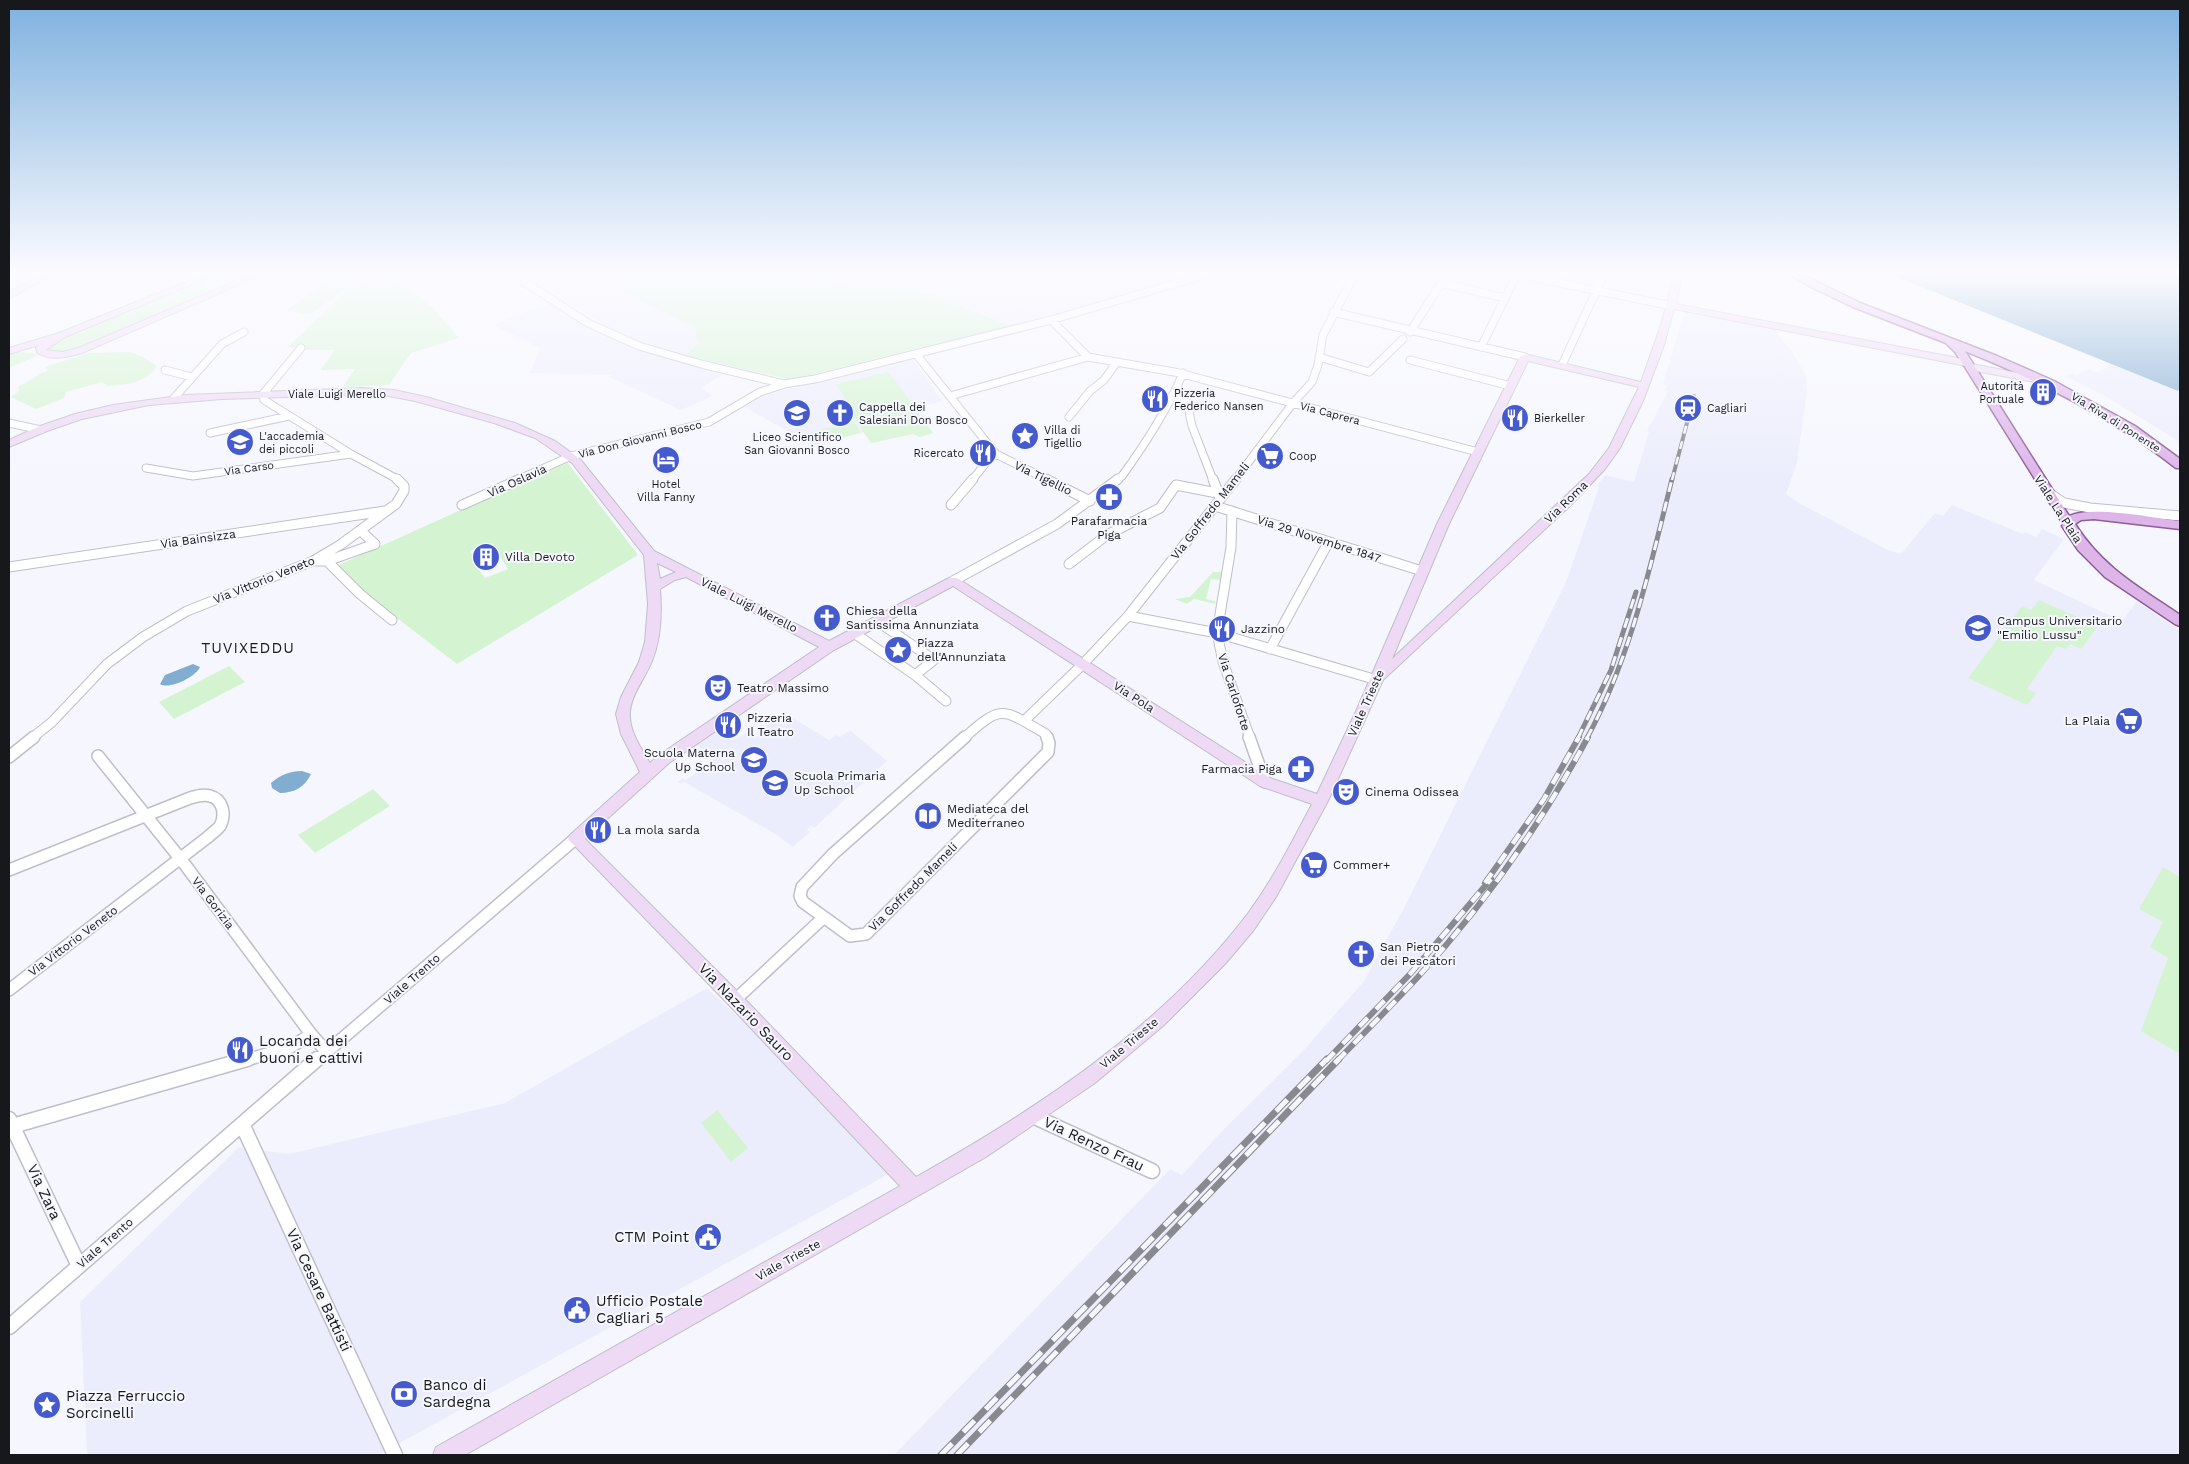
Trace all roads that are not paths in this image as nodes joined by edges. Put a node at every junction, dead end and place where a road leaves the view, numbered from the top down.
1 (38, 342) edge
2 (47, 342) edge
3 (98, 342) edge
4 (225, 342) edge
5 (629, 342) edge
6 (962, 342) edge
7 (1072, 342) edge
8 (1322, 342) edge
9 (1400, 342) edge
10 (1459, 342) edge
11 (1483, 342) edge
12 (1573, 342) edge
13 (1659, 342) edge
14 (1859, 342) edge
15 (1948, 342) edge
16 (1951, 342) edge
17 (1481, 347) junction
18 (301, 348) dead end
19 (9, 351) edge
20 (41, 351) junction
21 (916, 354) junction
22 (1319, 357) junction
23 (1525, 357) junction
24 (1088, 358) junction
25 (1410, 360) dead end
26 (1117, 362) junction
27 (1970, 364) junction
28 (1562, 365) junction
29 (165, 370) dead end
30 (1177, 372) junction
31 (192, 377) junction
32 (2032, 379) junction
33 (767, 381) junction
34 (2050, 382) junction
35 (784, 384) junction
36 (1643, 385) junction
37 (1511, 386) junction
38 (760, 392) junction
39 (263, 394) junction
40 (950, 396) junction
41 (174, 398) junction
42 (1172, 400) junction
43 (1293, 403) junction
44 (289, 416) junction
45 (1070, 416) dead end
46 (9, 423) edge
47 (41, 430) junction
48 (210, 433) dead end
49 (9, 444) edge
50 (1478, 452) junction
51 (351, 454) junction
52 (996, 454) junction
53 (571, 456) junction
54 (2180, 465) edge
55 (146, 468) dead end
56 (2046, 491) junction
57 (1218, 500) junction
58 (1090, 501) junction
59 (462, 505) dead end
60 (951, 505) dead end
61 (386, 511) junction
62 (1232, 511) junction
63 (2180, 516) edge
64 (2180, 525) edge
65 (2068, 526) junction
66 (361, 531) junction
67 (1328, 543) junction
68 (650, 554) junction
69 (314, 561) junction
70 (327, 561) junction
71 (669, 564) junction
72 (1069, 564) dead end
73 (9, 567) edge
74 (653, 571) junction
75 (1422, 571) junction
76 (688, 573) junction
77 (953, 581) junction
78 (655, 588) junction
79 (1128, 616) junction
80 (392, 620) dead end
81 (2180, 621) edge
82 (877, 622) junction
83 (1217, 632) junction
84 (854, 633) junction
85 (828, 648) junction
86 (1270, 649) junction
87 (1083, 664) junction
88 (915, 675) junction
89 (1377, 680) junction
90 (946, 701) dead end
91 (1024, 721) junction
92 (98, 756) dead end
93 (9, 757) edge
94 (648, 774) junction
95 (1265, 782) junction
96 (1321, 801) junction
97 (143, 814) junction
98 (575, 839) junction
99 (181, 860) junction
100 (9, 870) edge
101 (823, 918) junction
102 (9, 990) edge
103 (735, 1000) junction
104 (311, 1034) junction
105 (327, 1052) junction
106 (1035, 1116) junction
107 (10, 1124) edge
108 (242, 1124) junction
109 (1152, 1171) dead end
110 (914, 1188) junction
111 (79, 1266) junction
112 (9, 1327) edge
113 (395, 1455) edge
114 (444, 1455) edge

1 - 19 street
2 - 20 street
3 - 20 street
4 - 31 street
5 - 33 street
6 - 21 street
7 - 24 street
8 - 22 street, Via Goffredo Mameli
9 - 22 street
10 - 17 street
11 - 17 street
12 - 28 street
13 - 36 street, Via Roma
14 - 27 street
15 - 27 main road, Viale La Plaia
16 - 34 main road, Via Riva di Ponente
17 - 23 street
18 - 39 street
19 - 20 street
21 - 35 street
21 - 40 street, Via Tigellio
22 - 43 street, Via Goffredo Mameli
23 - 28 street
23 - 37 main road, Viale Trieste
24 - 26 street, Via Caprera
24 - 40 street
25 - 37 street
26 - 30 street, Via Caprera
26 - 45 street
27 - 32 street
27 - 32 street
27 - 56 main road, Viale La Plaia
28 - 36 street
29 - 31 street
30 - 42 street
30 - 43 street, Via Caprera
31 - 41 street
32 - 34 street
33 - 35 street
33 - 38 street
34 - 54 main road, Via Riva di Ponente
35 - 38 street, Via Don Giovanni Bosco
36 - 89 main road, Via Roma
37 - 50 main road, Viale Trieste
38 - 53 street, Via Don Giovanni Bosco
39 - 41 street, Viale Luigi Merello
39 - 44 street, Via Vittorio Veneto
39 - 53 street, Viale Luigi Merello
40 - 52 street, Via Tigellio
41 - 47 street, Viale Luigi Merello
42 - 57 street
42 - 58 street
43 - 50 street, Via Caprera
43 - 57 street, Via Goffredo Mameli
44 - 48 street
44 - 51 street, Via Vittorio Veneto
46 - 47 street
47 - 49 street, Viale Luigi Merello
50 - 75 street, Viale Trieste
51 - 55 street, Via Carso
51 - 61 street, Via Vittorio Veneto
52 - 58 street, Via Tigellio
52 - 60 street
53 - 59 street, Via Oslavia
53 - 68 street, Viale Luigi Merello
56 - 63 street
56 - 65 main road, Viale La Plaia
57 - 62 street, Via 29 Novembre 1847
57 - 72 street, Via 29 Novembre 1847
57 - 79 street, Via Goffredo Mameli
58 - 77 street
61 - 66 street, Via Vittorio Veneto
61 - 73 street, Via Bainsizza
62 - 67 street, Via 29 Novembre 1847
62 - 83 street, Via Carloforte
64 - 65 main road
65 - 81 main road, Viale La Plaia
66 - 69 street, Via Vittorio Veneto
66 - 70 street
67 - 75 street, Via 29 Novembre 1847
67 - 86 street
68 - 71 street, Viale Luigi Merello
68 - 74 street
69 - 70 street
69 - 93 street, Via Vittorio Veneto
70 - 80 street
71 - 74 street
71 - 76 street, Viale Luigi Merello
74 - 78 street
75 - 89 street, Viale Trieste
76 - 78 street
76 - 85 street, Viale Luigi Merello
77 - 82 street, Viale Trento
77 - 87 street, Via Pola
78 - 94 street
79 - 83 street
79 - 87 street, Via Goffredo Mameli
82 - 84 street, Viale Trento
82 - 88 street
83 - 86 street
83 - 95 street, Via Carloforte
84 - 85 street, Viale Trento
84 - 88 street
85 - 94 street, Viale Trento
86 - 89 street
87 - 91 street, Via Goffredo Mameli
87 - 95 street, Via Pola
88 - 90 street
89 - 96 street, Viale Trieste
91 - 101 street, Via Goffredo Mameli
91 - 101 street, Via Goffredo Mameli
92 - 97 street, Via Gorizia
94 - 98 street, Viale Trento
95 - 96 street, Via Pola
96 - 106 street, Viale Trieste
97 - 99 street, Via Gorizia
97 - 99 street, Via Vittorio Veneto
97 - 100 street, Via Vittorio Veneto
98 - 103 street, Via Nazario Sauro
98 - 105 street, Viale Trento
99 - 102 street, Via Vittorio Veneto
99 - 104 street, Via Gorizia
101 - 103 street
103 - 110 street, Via Nazario Sauro
104 - 105 street, Via Gorizia
104 - 107 street
105 - 108 street, Viale Trento
106 - 109 street, Via Renzo Frau
106 - 110 street, Viale Trieste
107 - 111 street, Via Zara
108 - 111 street, Viale Trento
108 - 113 street, Via Cesare Battisti
110 - 114 street, Viale Trieste
111 - 112 street, Viale Trento

